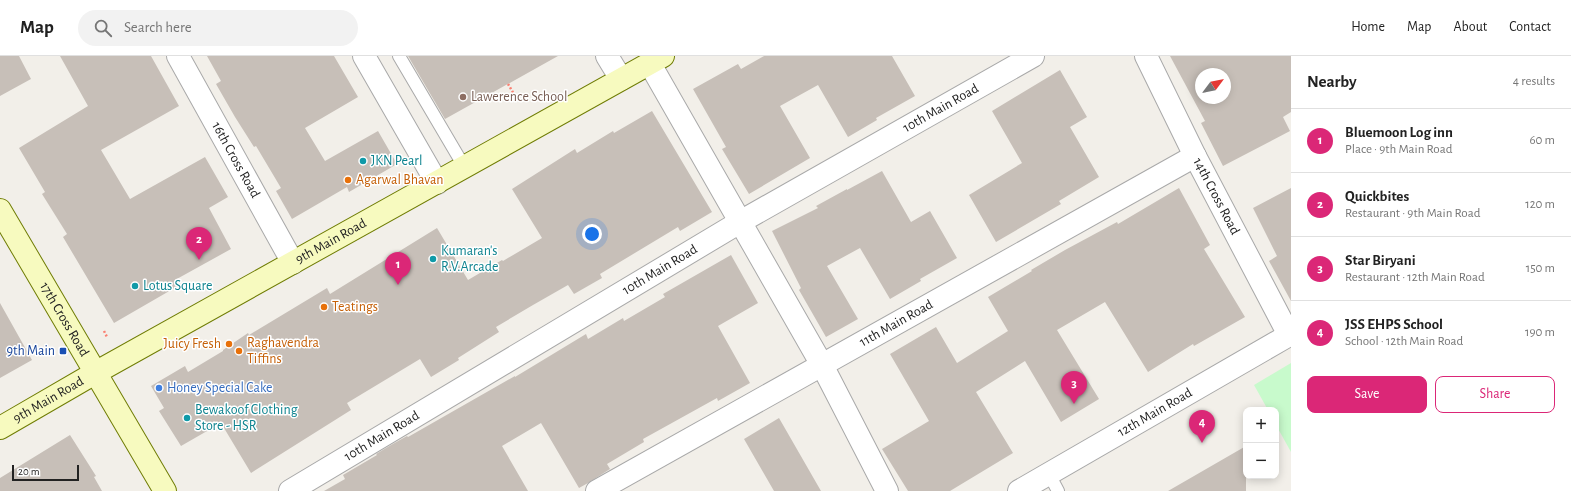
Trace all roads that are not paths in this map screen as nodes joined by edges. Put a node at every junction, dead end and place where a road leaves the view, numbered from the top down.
1 (178, 56) edge
2 (364, 56) edge
3 (399, 56) edge
4 (607, 56) edge
5 (1034, 56) edge
6 (1146, 56) edge
7 (657, 60) edge
8 (621, 79) junction
9 (1195, 156) junction
10 (465, 168) junction
11 (437, 183) junction
12 (0, 210) edge
13 (740, 222) junction
14 (293, 263) junction
15 (1290, 334) edge
16 (822, 365) junction
17 (95, 372) junction
18 (0, 428) edge
19 (1054, 482) edge
20 (165, 491) edge
21 (290, 491) edge
22 (597, 491) edge
23 (887, 491) edge
24 (1019, 491) edge

1 - 14 street, 16th Cross Road
2 - 11 street
3 - 10 lane
4 - 8 street
5 - 13 street, 10th Main Road
6 - 9 street, 14th Cross Road
7 - 8 street, 9th Main Road
7 - 13 street
8 - 10 street, 9th Main Road
9 - 15 street, 14th Cross Road
9 - 16 street, 11th Main Road
10 - 11 street, 9th Main Road
11 - 14 street, 9th Main Road
12 - 17 street, 17th Cross Road
13 - 16 street
13 - 21 street, 10th Main Road
14 - 17 street, 9th Main Road
15 - 19 street, 12th Main Road
16 - 22 street, 11th Main Road
16 - 23 street
17 - 18 street, 9th Main Road
17 - 20 street, 17th Cross Road
19 - 24 street, 12th Main Road

